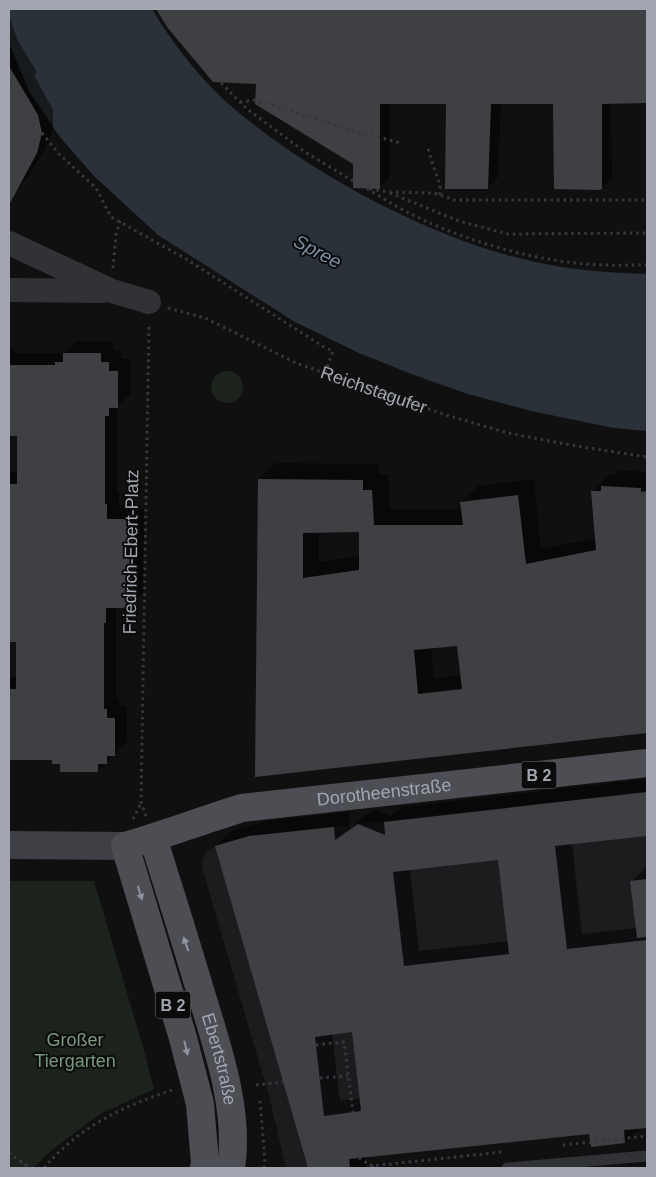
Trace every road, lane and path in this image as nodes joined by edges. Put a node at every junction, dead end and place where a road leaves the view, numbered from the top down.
1 (221, 83) dead end
2 (10, 85) edge
3 (13, 91) dead end
4 (240, 102) junction
5 (42, 133) dead end
6 (401, 143) dead end
7 (428, 149) dead end
8 (353, 182) dead end
9 (388, 192) junction
10 (440, 195) junction
11 (647, 200) edge
12 (120, 222) junction
13 (647, 234) edge
14 (9, 243) edge
15 (114, 260) dead end
16 (647, 266) edge
17 (9, 290) edge
18 (112, 291) junction
19 (149, 302) junction
20 (325, 373) junction
21 (647, 457) edge
22 (647, 763) edge
23 (141, 802) dead end
24 (153, 838) junction
25 (9, 846) edge
26 (125, 846) junction
27 (316, 1045) dead end
28 (348, 1076) junction
29 (320, 1078) dead end
30 (284, 1082) dead end
31 (256, 1085) dead end
32 (172, 1090) dead end
33 (260, 1101) dead end
34 (353, 1112) dead end
35 (9, 1153) edge
36 (647, 1156) edge
37 (359, 1158) dead end
38 (372, 1166) dead end
39 (30, 1168) edge
40 (44, 1168) edge
41 (204, 1168) edge
42 (231, 1168) edge
43 (264, 1168) edge
44 (507, 1168) edge

1 - 4 path
2 - 3 path
4 - 6 path
4 - 8 path
5 - 12 path
7 - 10 path
9 - 10 path
9 - 13 path
9 - 16 path
10 - 11 path
12 - 15 path
12 - 20 path
14 - 18 street
17 - 18 street
18 - 19 street
19 - 20 path, Reichstagufer
19 - 23 path, Friedrich-Ebert-Platz
20 - 21 path, Reichstagufer
22 - 24 main road, Dorotheenstraße / B 2
24 - 26 main road, Dorotheenstraße / B 2
42 -> 24 main road, Ebertstraße / B 2
25 - 26 street
26 -> 41 main road, Ebertstraße / B 2
27 - 28 path
28 - 29 path
28 - 34 path
30 - 31 path
32 - 40 path
33 - 43 path
35 - 39 path
36 - 44 lane
37 - 38 path

